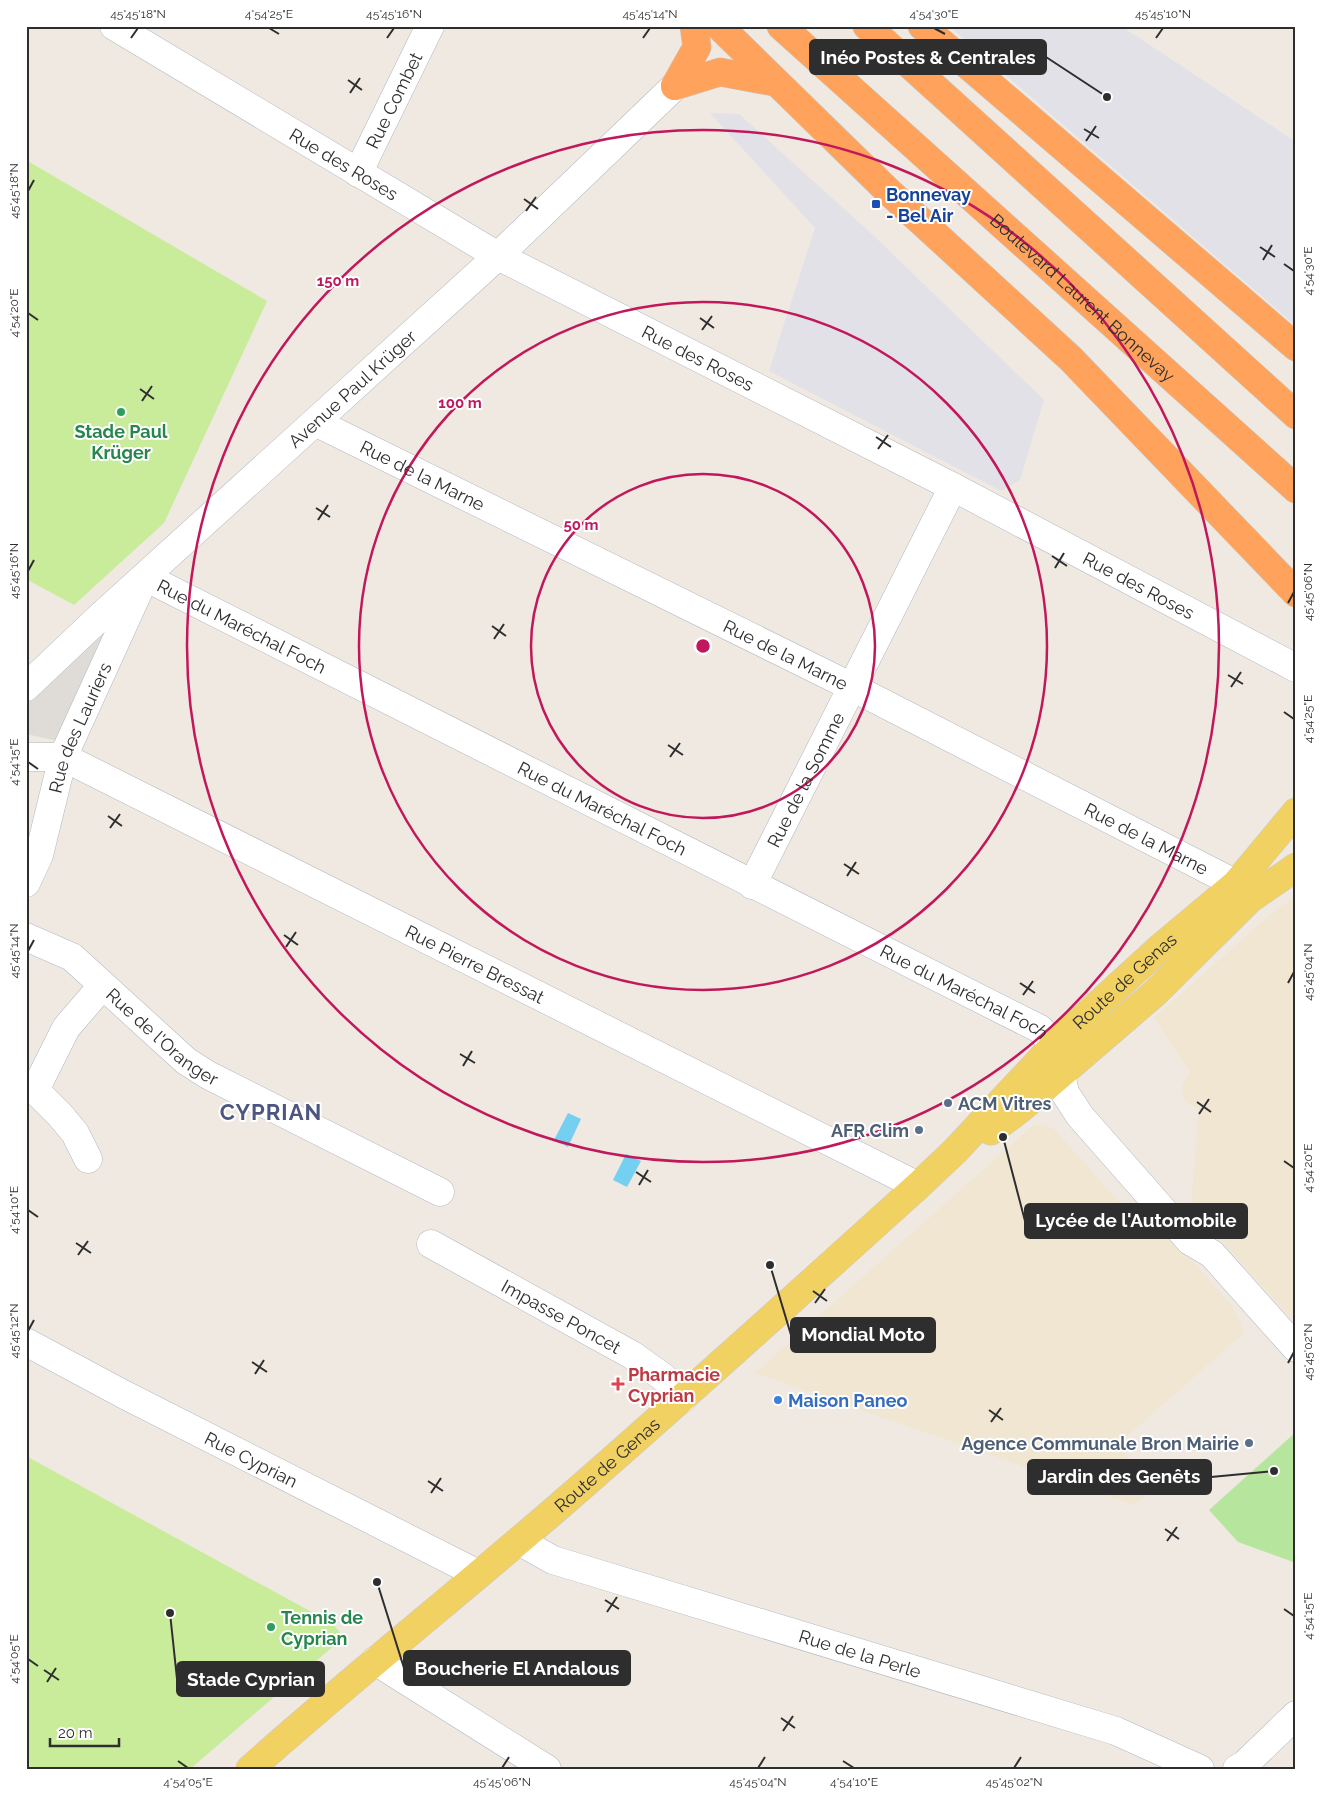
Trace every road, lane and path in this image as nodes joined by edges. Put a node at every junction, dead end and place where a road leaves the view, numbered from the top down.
1 (114, 26) edge
2 (430, 26) edge
3 (694, 26) edge
4 (719, 26) edge
5 (781, 26) edge
6 (867, 26) edge
7 (922, 26) edge
8 (774, 82) junction
9 (675, 86) junction
10 (358, 173) junction
11 (498, 256) junction
12 (1296, 347) edge
13 (1296, 415) edge
14 (316, 422) junction
15 (953, 487) junction
16 (1296, 490) edge
17 (145, 577) junction
18 (1296, 593) edge
19 (1296, 668) edge
20 (26, 687) edge
21 (852, 688) junction
22 (26, 756) edge
23 (63, 757) junction
24 (1296, 812) edge
25 (1296, 867) edge
26 (26, 883) edge
27 (752, 885) junction
28 (1243, 892) junction
29 (26, 937) edge
30 (1161, 947) junction
31 (102, 986) junction
32 (1155, 993) junction
33 (1050, 1050) junction
34 (1061, 1074) junction
35 (954, 1152) junction
36 (88, 1159) dead end
37 (918, 1186) junction
38 (440, 1192) dead end
39 (431, 1244) dead end
40 (26, 1342) edge
41 (1296, 1348) edge
42 (683, 1398) junction
43 (519, 1541) junction
44 (478, 1574) junction
45 (375, 1661) junction
46 (1296, 1715) edge
47 (250, 1769) edge
48 (547, 1769) edge
49 (1200, 1769) edge
50 (1237, 1769) edge

1 - 10 street, Rue des Roses
2 - 10 street, Rue Combet
3 - 9 highway
4 - 8 highway
5 - 16 highway, Boulevard Laurent Bonnevay
6 - 13 highway
7 - 12 highway
8 - 9 highway
8 - 18 highway
9 - 11 street, Avenue Paul Krüger
10 - 11 street, Rue des Roses
11 - 14 street, Avenue Paul Krüger
11 - 15 street, Rue des Roses
14 - 17 street, Avenue Paul Krüger
14 - 21 street, Rue de la Marne
15 - 19 street, Rue des Roses
15 - 21 street, Rue de la Somme
17 - 20 street, Avenue Paul Krüger
17 - 23 street, Rue des Lauriers
17 - 27 street, Rue du Maréchal Foch
21 - 27 street, Rue de la Somme
21 - 28 street, Rue de la Marne
22 - 23 street, Rue Pierre Bressat
23 - 26 street, Rue des Lauriers
23 - 37 street, Rue Pierre Bressat
24 - 28 main road, Route de Genas
25 - 28 main road, Route de Genas
27 - 33 street, Rue du Maréchal Foch
28 - 30 main road, Route de Genas
28 - 32 main road, Route de Genas
29 - 31 street, Rue de l'Oranger
30 - 32 street
30 - 33 main road, Route de Genas
31 - 36 street, Rue de l'Oranger
31 - 38 street, Rue de l'Oranger
32 - 34 main road, Route de Genas
33 - 35 main road, Route de Genas
34 - 35 main road, Route de Genas
34 - 41 street
35 - 37 main road, Route de Genas
37 - 42 main road, Route de Genas
39 - 42 street, Impasse Poncet
40 - 44 street, Rue Cyprian
42 - 43 main road, Route de Genas
43 - 44 main road, Route de Genas
43 - 49 street, Rue de la Perle
44 - 45 main road, Route de Genas
45 - 47 main road, Route de Genas
45 - 48 street
46 - 50 street

